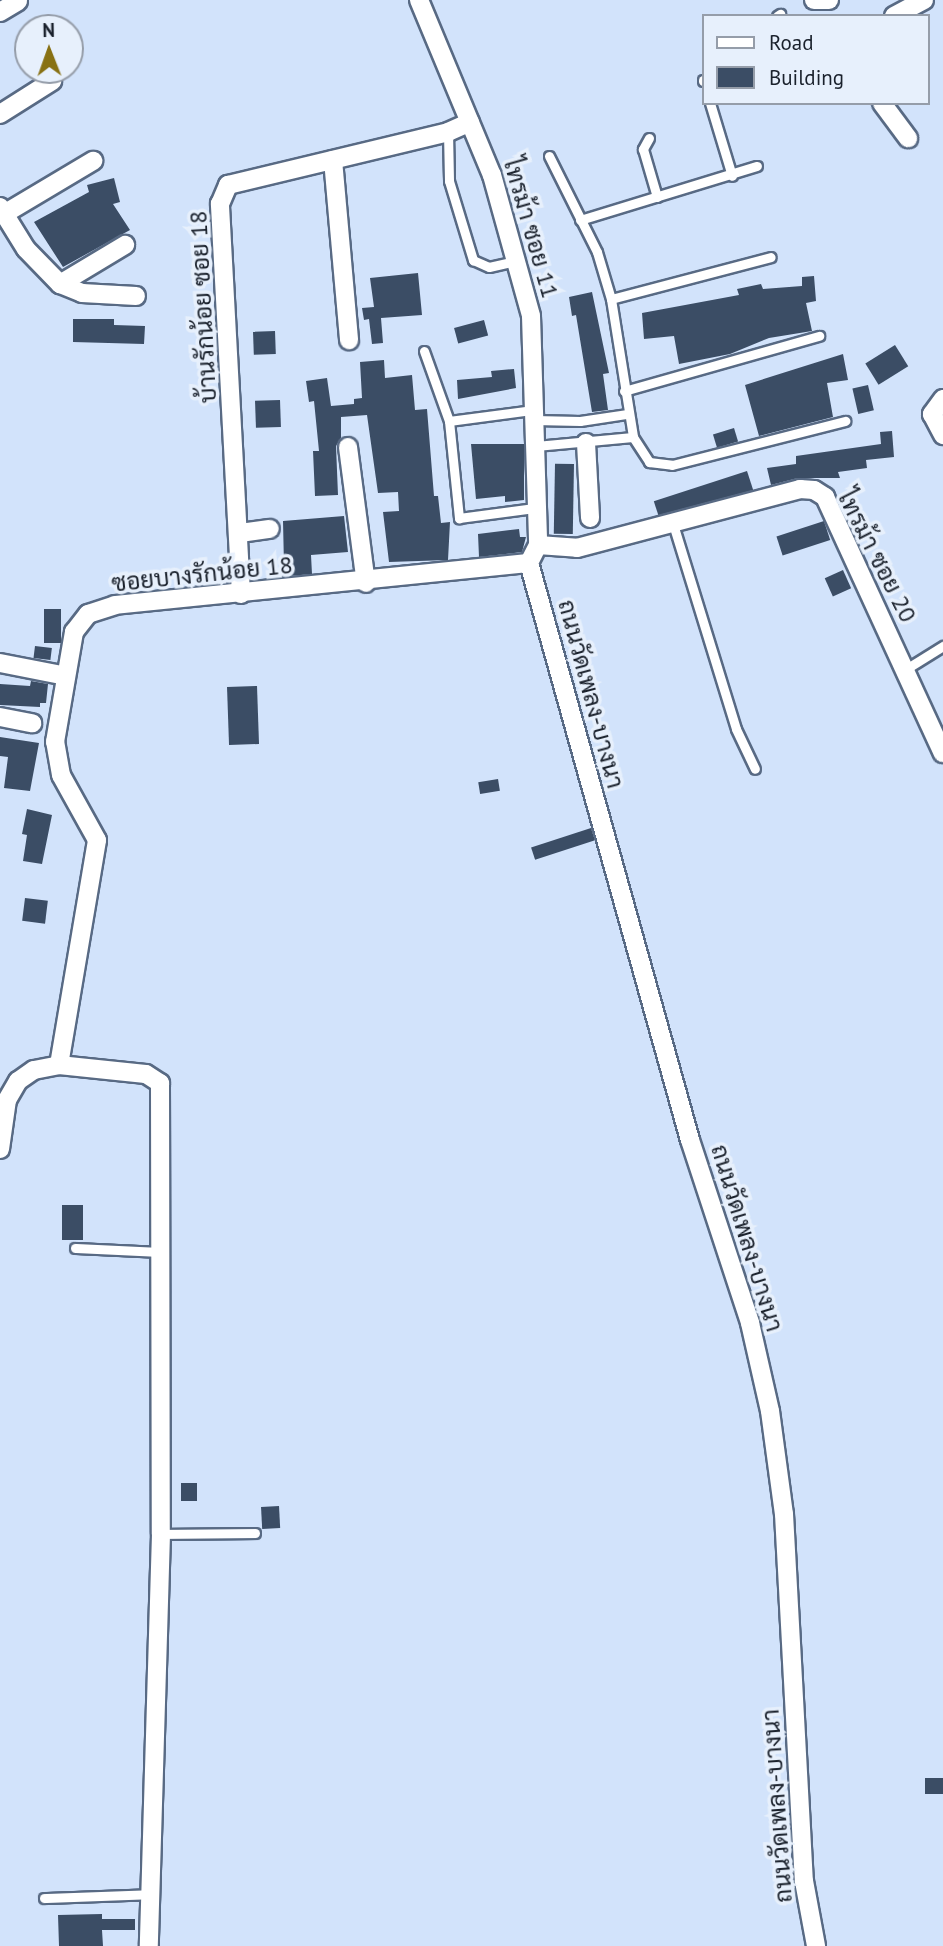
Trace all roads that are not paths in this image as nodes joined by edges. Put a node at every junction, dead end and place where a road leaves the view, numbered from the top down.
1 (419, 0) edge
2 (814, 0) edge
3 (829, 0) edge
4 (924, 0) edge
5 (18, 1) edge
6 (0, 12) edge
7 (898, 14) edge
8 (47, 84) edge
9 (711, 105) edge
10 (883, 105) edge
11 (0, 114) edge
12 (470, 122) junction
13 (448, 132) junction
14 (649, 138) dead end
15 (908, 138) dead end
16 (548, 156) dead end
17 (333, 160) junction
18 (93, 161) dead end
19 (757, 166) dead end
20 (732, 177) junction
21 (657, 197) junction
22 (2, 210) edge
23 (580, 220) junction
24 (125, 245) dead end
25 (771, 257) dead end
26 (519, 260) junction
27 (60, 284) junction
28 (135, 296) dead end
29 (611, 299) junction
30 (819, 336) dead end
31 (349, 340) dead end
32 (424, 351) dead end
33 (624, 391) junction
34 (943, 400) edge
35 (627, 414) junction
36 (534, 415) junction
37 (449, 421) junction
38 (845, 421) dead end
39 (943, 435) edge
40 (633, 437) junction
41 (586, 443) junction
42 (536, 446) junction
43 (348, 447) dead end
44 (534, 508) junction
45 (590, 518) dead end
46 (673, 524) junction
47 (270, 529) dead end
48 (240, 533) junction
49 (538, 545) junction
50 (529, 563) junction
51 (366, 583) junction
52 (242, 594) junction
53 (943, 646) edge
54 (0, 663) edge
55 (906, 668) junction
56 (66, 676) junction
57 (0, 718) edge
58 (32, 723) dead end
59 (943, 752) edge
60 (755, 769) dead end
61 (59, 1065) junction
62 (0, 1149) edge
63 (75, 1248) dead end
64 (163, 1252) junction
65 (255, 1533) dead end
66 (161, 1534) junction
67 (151, 1894) junction
68 (44, 1898) dead end
69 (149, 1946) edge
70 (816, 1946) edge

1 - 12 street, ไทรม้า ซอย 11
2 - 3 street
4 - 7 street
5 - 6 street
8 - 11 street
9 - 20 lane
10 - 15 street
12 - 13 street, บ้านรักน้อย ซอย 18
12 - 26 street, ไทรม้า ซอย 11
13 - 17 street, บ้านรักน้อย ซอย 18
13 - 26 lane
14 - 21 lane
16 - 23 lane
17 - 31 street
17 - 48 street, บ้านรักน้อย ซอย 18
18 - 22 street
19 - 20 lane
20 - 21 lane
21 - 23 lane
22 - 27 street
23 - 29 lane
24 - 27 street
25 - 29 lane
26 - 36 street, ไทรม้า ซอย 11
27 - 28 street
29 - 33 lane
30 - 33 lane
32 - 37 lane
33 - 35 lane
34 - 39 street
35 - 36 lane
35 - 40 lane
36 - 37 lane
36 - 42 street, ไทรม้า ซอย 11
37 - 44 lane
38 - 40 lane
40 - 41 lane
41 - 42 lane
41 - 45 street
42 - 44 street, ไทรม้า ซอย 11
43 - 51 street
44 - 49 street, ไทรม้า ซอย 11
46 - 49 street, ไทรม้า ซอย 20
46 - 55 street, ไทรม้า ซอย 20
46 - 60 lane
47 - 48 street
48 - 52 street, บ้านรักน้อย ซอย 18
49 - 50 street
50 - 51 street, ซอยบางรักน้อย 18
50 - 70 street, ถนนวัดเพลง-บางนา
51 - 52 street, ซอยบางรักน้อย 18
52 - 56 street, ซอยบางรักน้อย 18
53 - 55 lane
54 - 56 street
55 - 59 street, ไทรม้า ซอย 20
56 - 61 street, ซอยบางรักน้อย 18
57 - 58 street
61 - 62 street
61 - 64 street
63 - 64 lane
64 - 66 street
65 - 66 lane
66 - 67 street
67 - 68 lane
67 - 69 street

